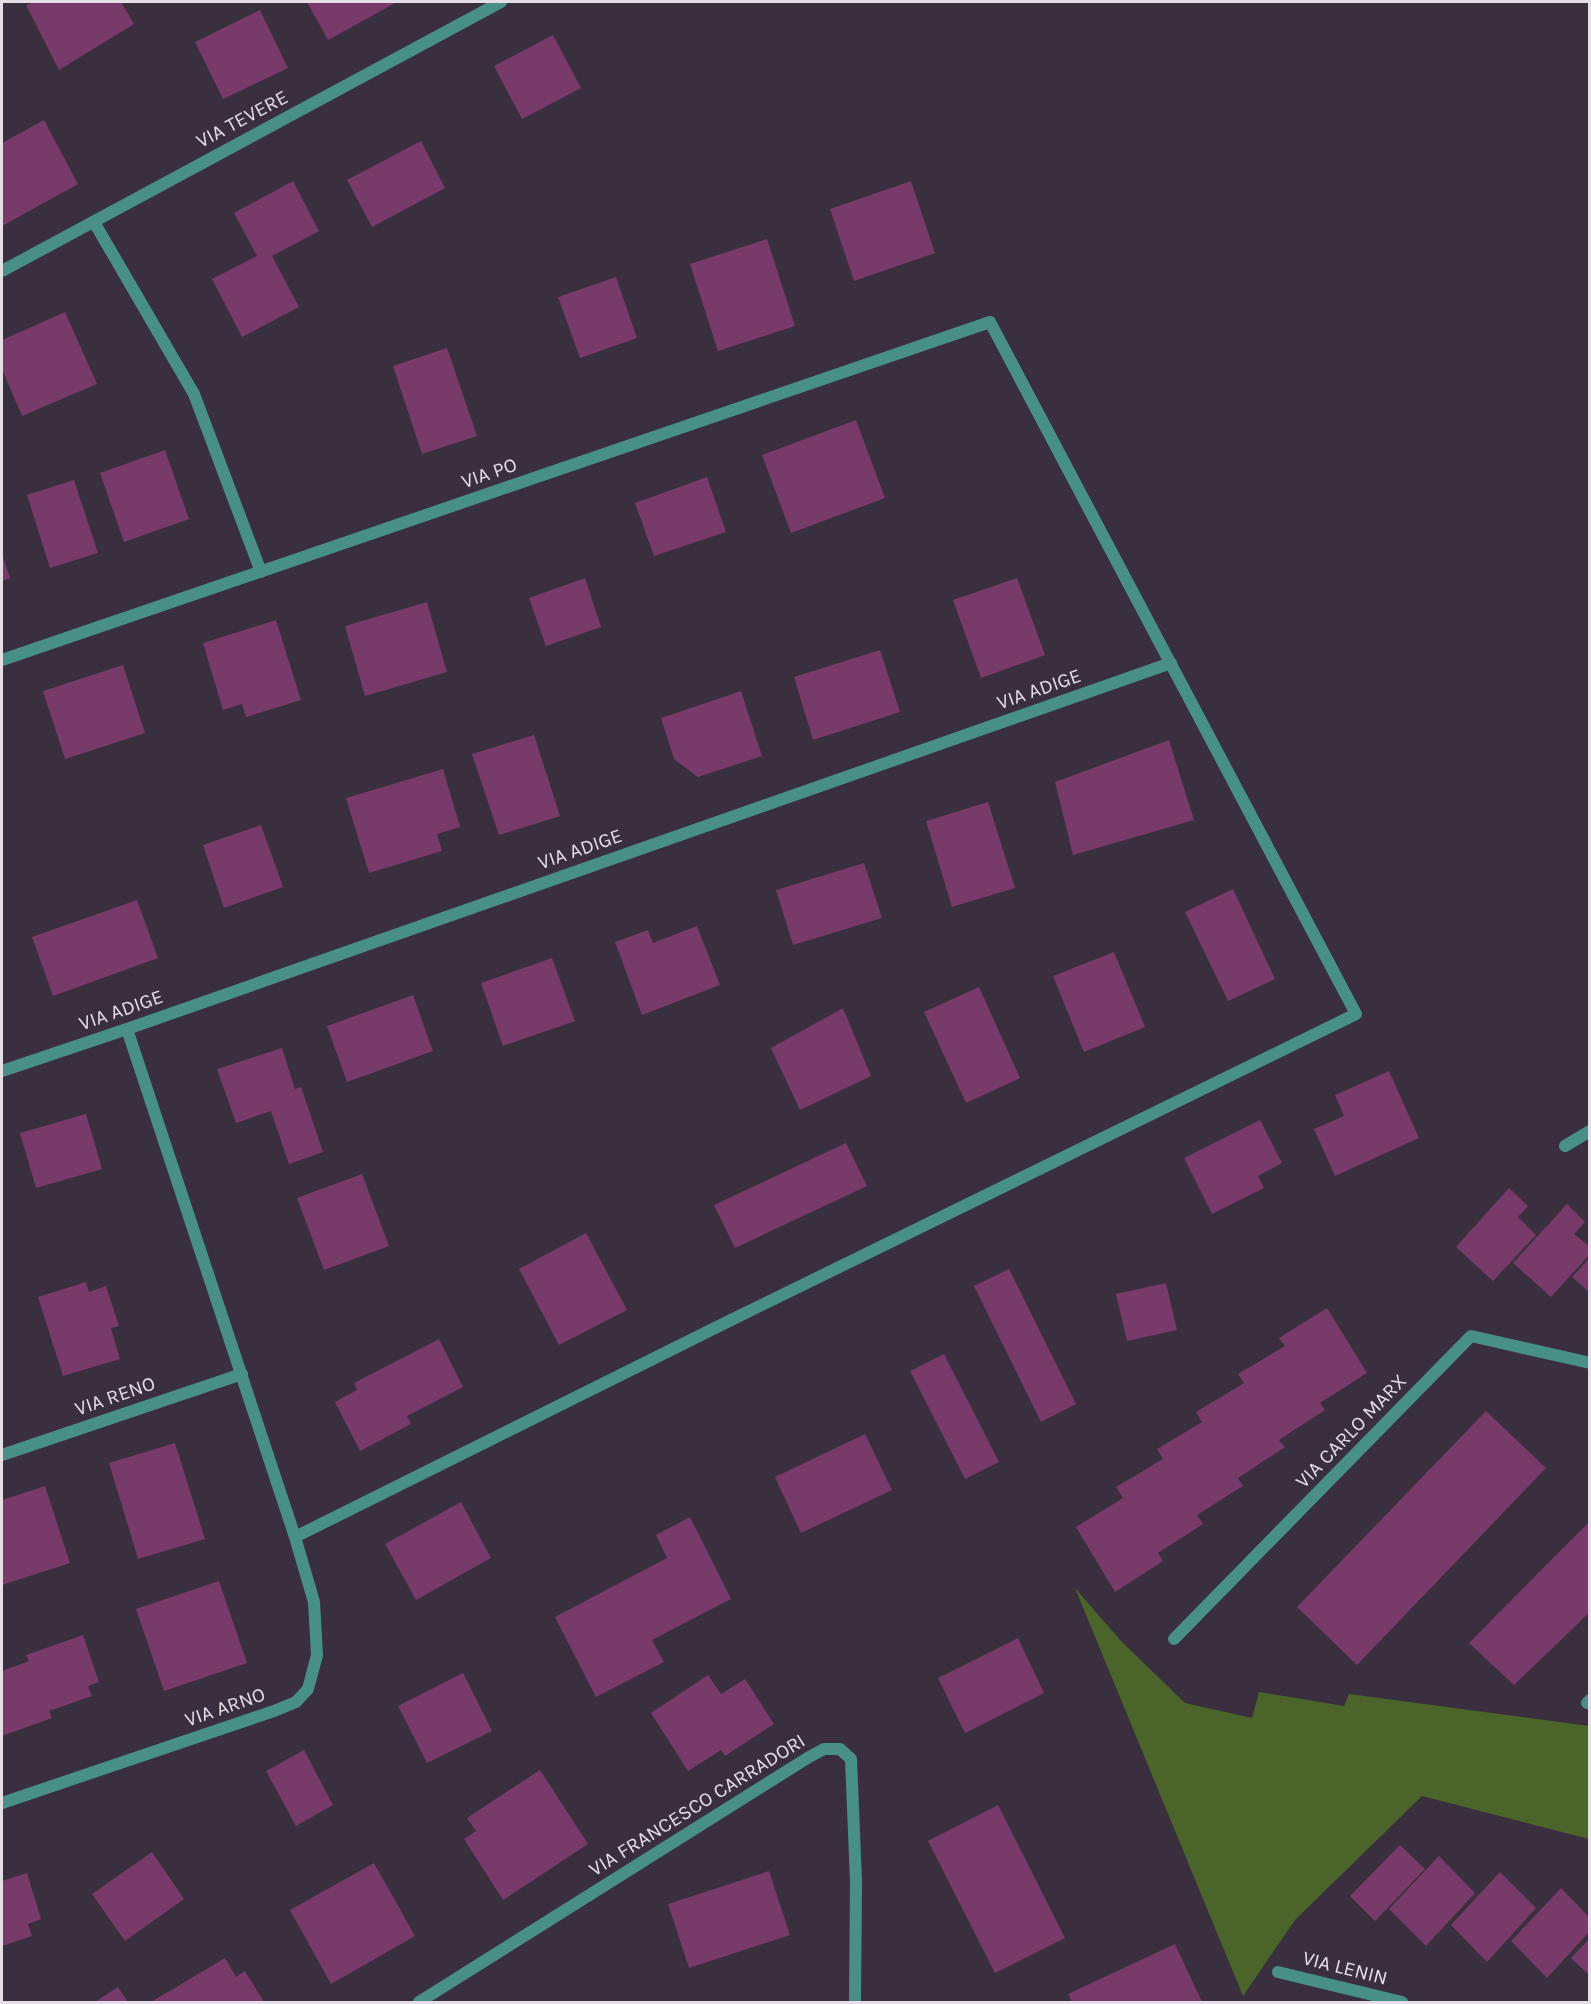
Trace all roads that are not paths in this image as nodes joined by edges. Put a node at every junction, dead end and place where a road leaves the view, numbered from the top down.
1 (501, 2) edge
2 (94, 222) junction
3 (2, 272) edge
4 (261, 572) junction
5 (2, 660) edge
6 (1171, 663) junction
7 (127, 1029) junction
8 (2, 1071) edge
9 (1590, 1131) edge
10 (1565, 1146) dead end
11 (1590, 1363) edge
12 (242, 1374) junction
13 (2, 1455) edge
14 (295, 1537) junction
15 (1174, 1639) dead end
16 (2, 1803) edge
17 (1278, 1972) dead end
18 (419, 2002) edge
19 (855, 2002) edge
20 (1402, 2002) edge

1 - 2 street, VIA TEVERE
2 - 3 street, VIA TEVERE
2 - 4 street
4 - 5 street, VIA PO
4 - 6 street, VIA PO
6 - 7 street, VIA ADIGE
6 - 14 street
7 - 8 street, VIA ADIGE
7 - 12 street, VIA ARNO
9 - 10 street
11 - 15 street, VIA CARLO MARX
12 - 13 street, VIA RENO
12 - 14 street, VIA ARNO
14 - 16 street, VIA ARNO
17 - 20 street, VIA LENIN
18 - 19 street, VIA FRANCESCO CARRADORI

